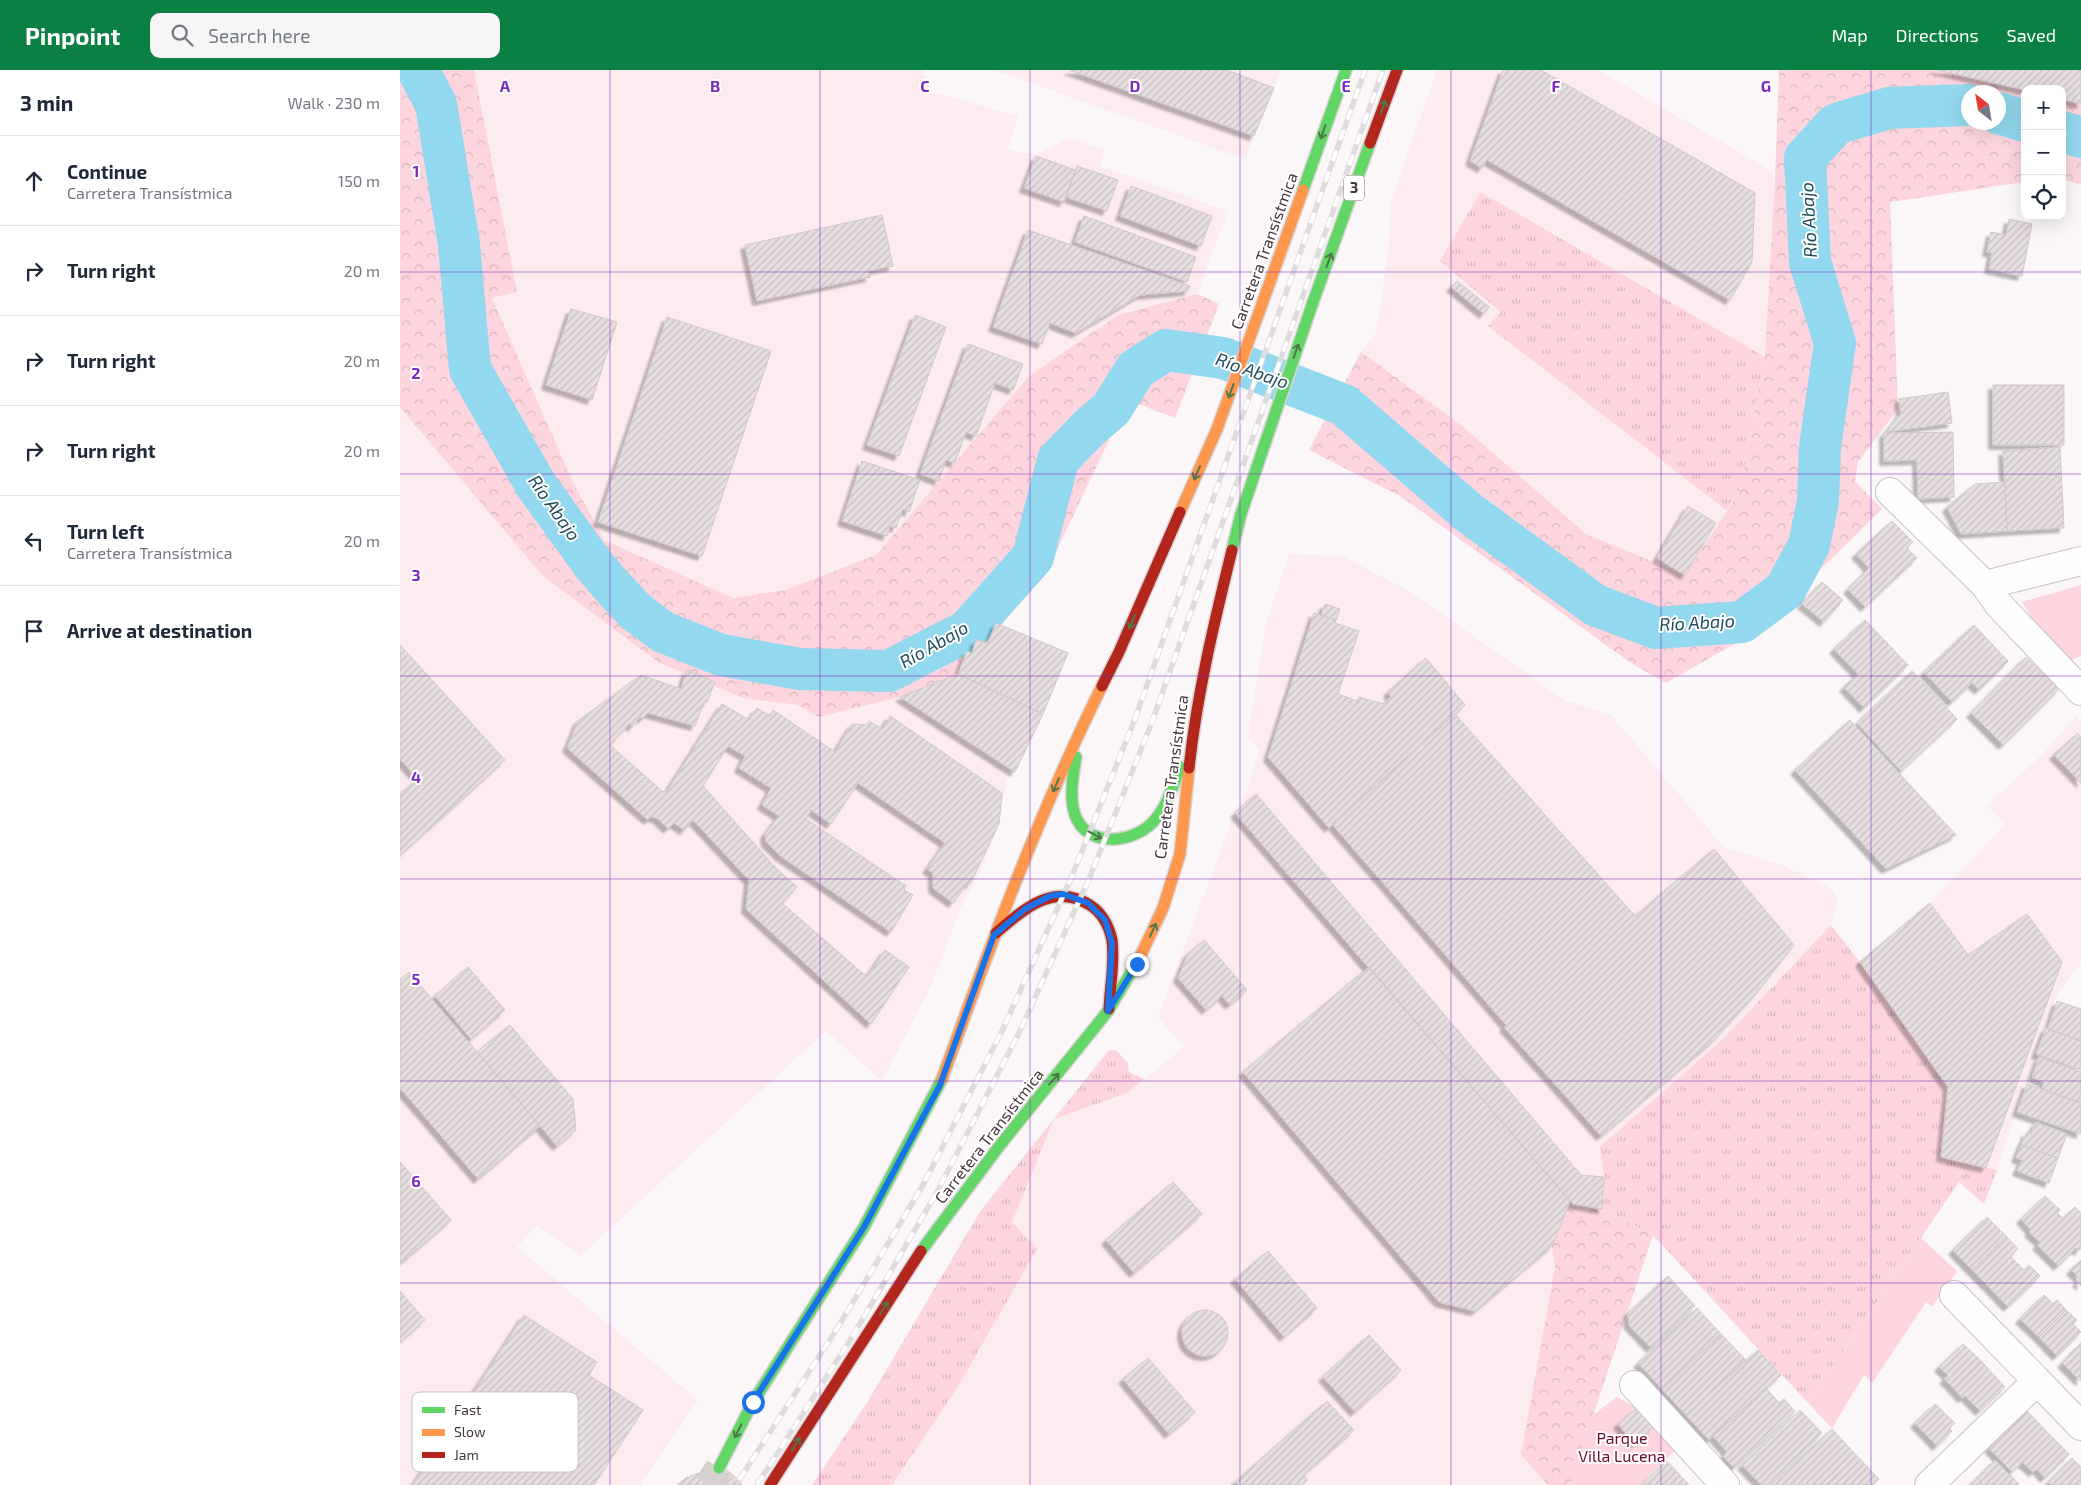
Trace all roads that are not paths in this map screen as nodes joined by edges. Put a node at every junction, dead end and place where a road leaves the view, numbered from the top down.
1 (1346, 70) edge
2 (1397, 70) edge
3 (1890, 492) dead end
4 (2081, 561) edge
5 (1985, 585) junction
6 (2081, 691) edge
7 (1082, 726) junction
8 (1193, 732) junction
9 (994, 935) junction
10 (1108, 1011) junction
11 (1954, 1295) dead end
12 (2037, 1381) junction
13 (1634, 1385) dead end
14 (2081, 1426) edge
15 (718, 1468) tunnel mouth
16 (770, 1485) edge
17 (1725, 1485) edge
18 (1929, 1485) edge

1 -> 7 main road, Carretera Transístmica
8 -> 2 main road, Carretera Transístmica / 3
3 - 5 street
4 - 5 street
5 - 6 street
7 -> 8 main road
7 -> 9 main road, Carretera Transístmica
10 -> 8 main road, Carretera Transístmica / 3
9 - 10 main road
9 -> 15 main road, Carretera Transístmica
16 -> 10 main road, Carretera Transístmica / 3
11 - 12 street
12 - 14 street
12 - 18 street
13 - 17 street

